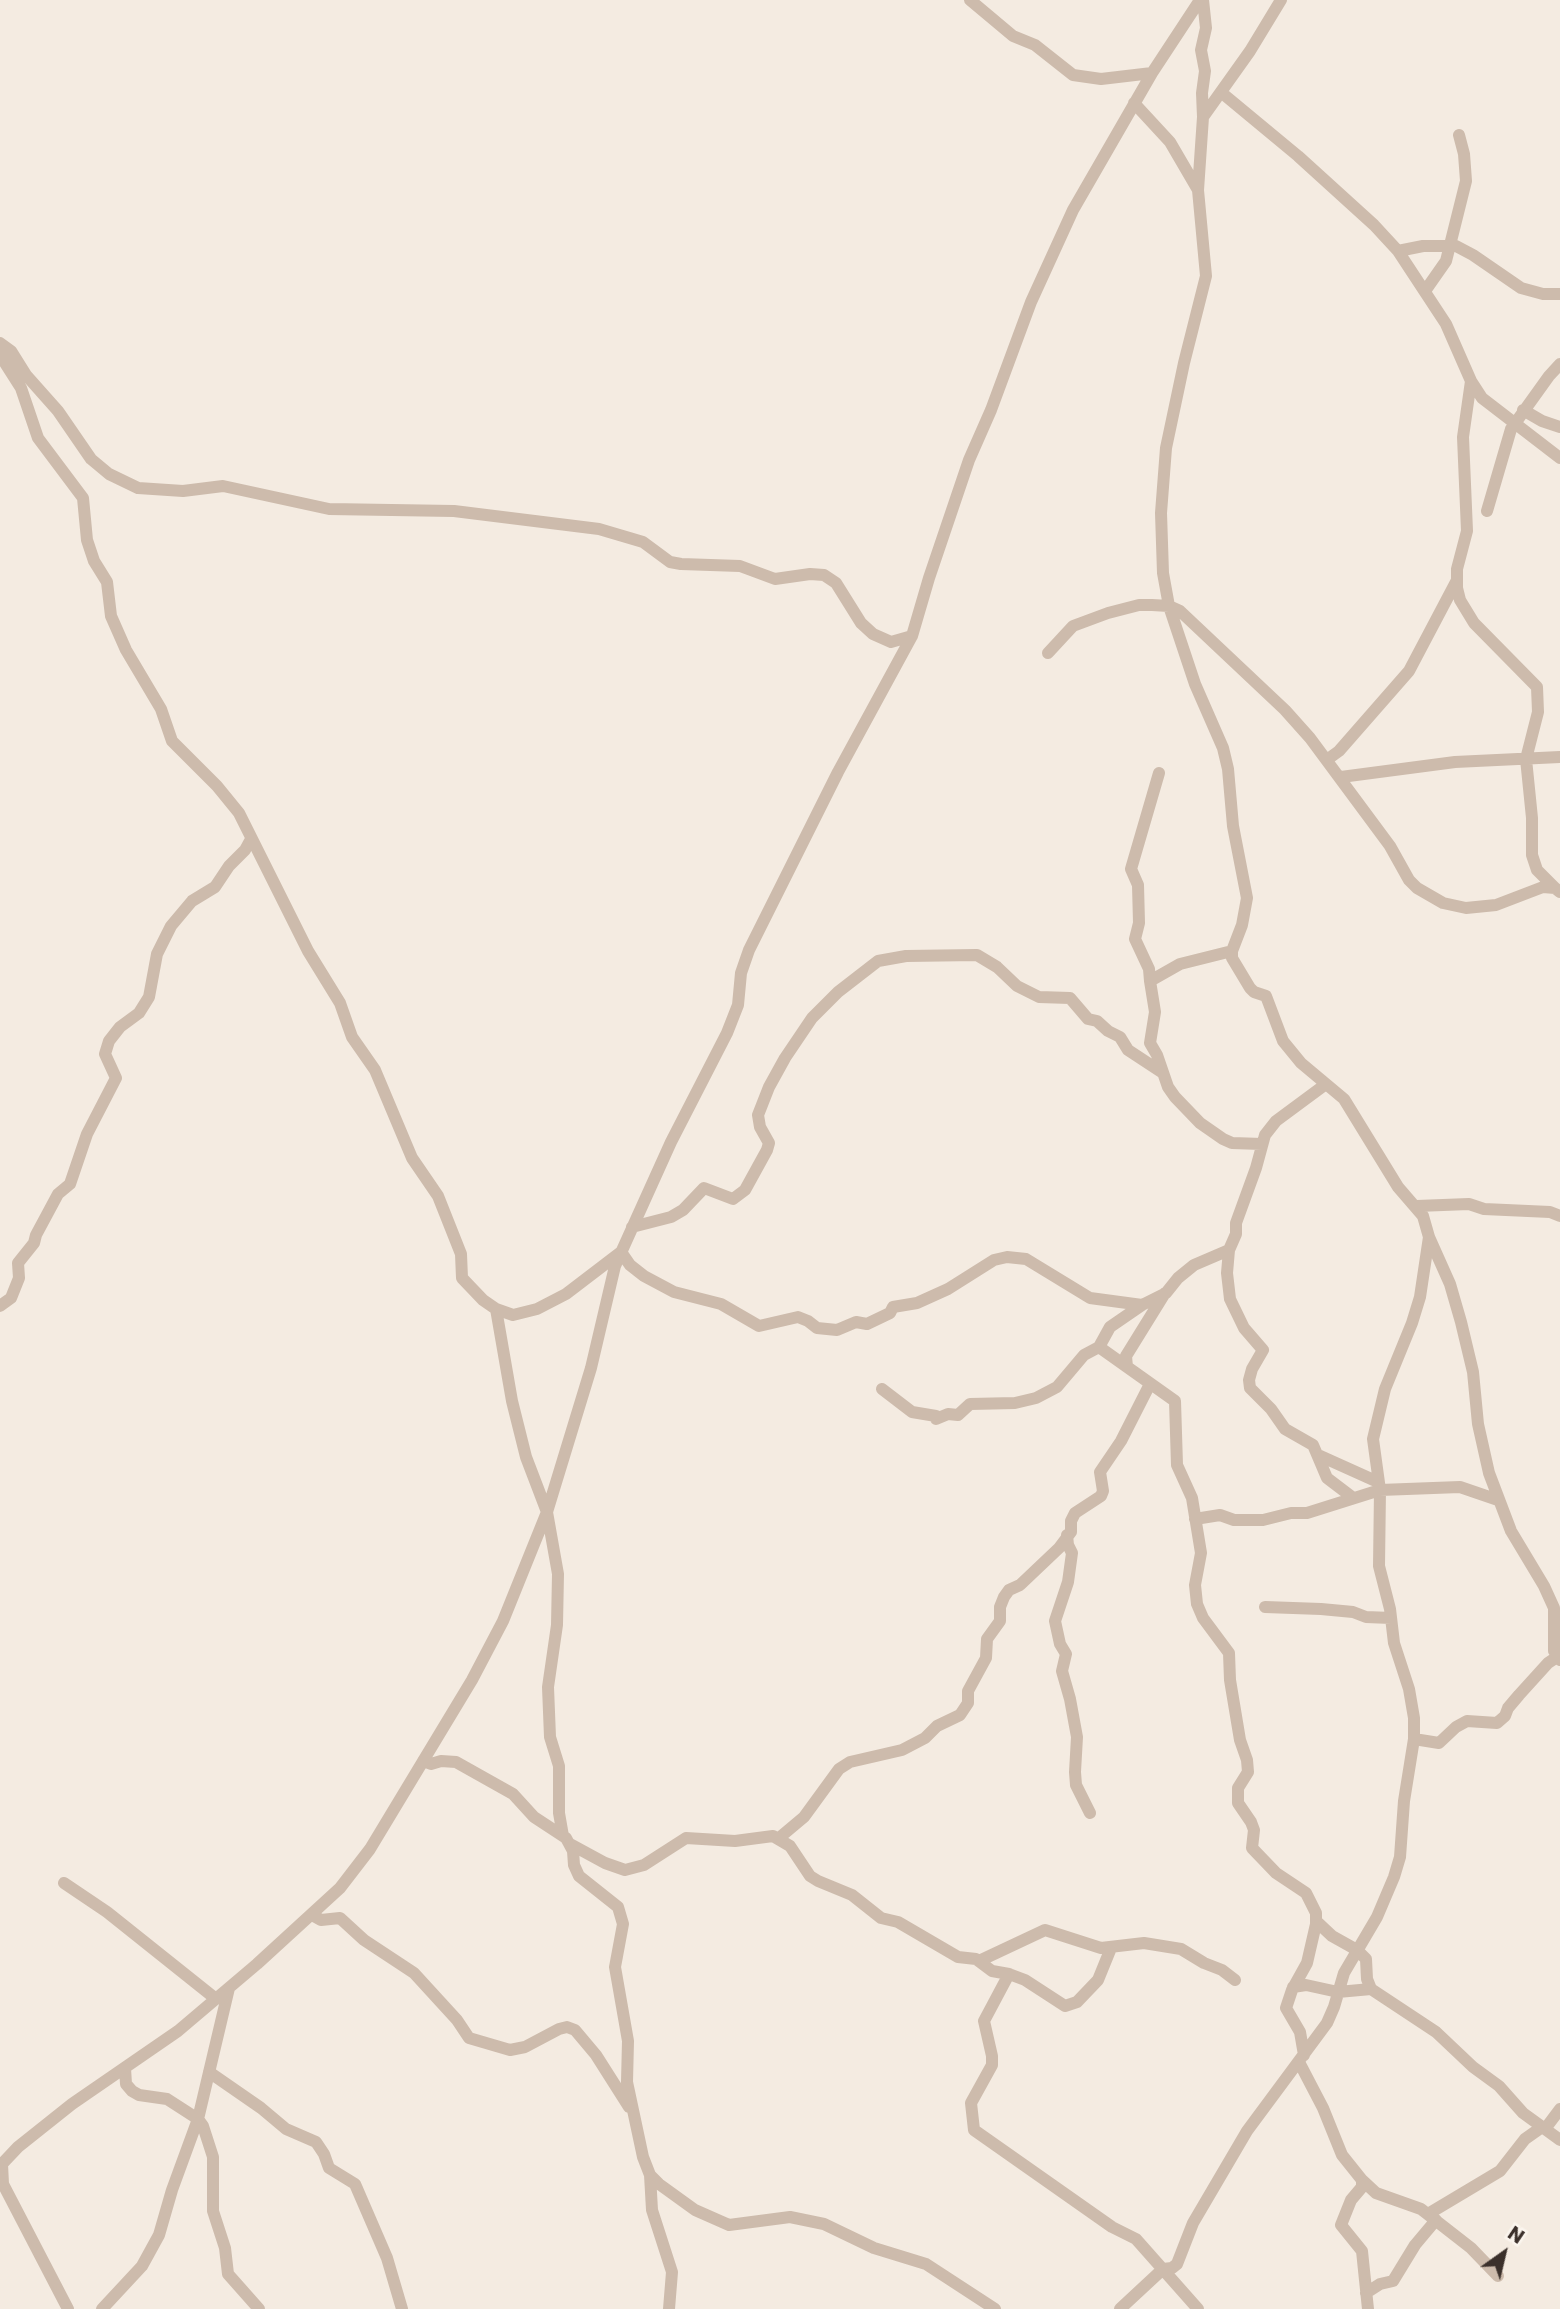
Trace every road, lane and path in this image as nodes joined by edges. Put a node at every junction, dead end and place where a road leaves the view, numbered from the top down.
1 (970, 0) edge
2 (1201, 0) edge
3 (1281, 0) edge
4 (1152, 73) junction
5 (1222, 93) junction
6 (1134, 103) junction
7 (1203, 117) junction
8 (1459, 135) dead end
9 (1198, 190) junction
10 (1451, 246) junction
11 (1398, 251) junction
12 (1425, 291) junction
13 (1560, 294) edge
14 (0, 343) edge
15 (0, 355) edge
16 (1560, 364) edge
17 (1471, 381) junction
18 (1523, 410) junction
19 (1514, 424) junction
20 (1560, 427) edge
21 (1560, 458) edge
22 (1487, 511) dead end
23 (1457, 580) junction
24 (1169, 606) junction
25 (912, 636) junction
26 (1048, 653) dead end
27 (1560, 757) edge
28 (1526, 759) junction
29 (1328, 760) junction
30 (1159, 773) dead end
31 (1341, 777) junction
32 (251, 839) junction
33 (1558, 890) edge
34 (1232, 951) junction
35 (1150, 981) junction
36 (1163, 1073) junction
37 (1326, 1084) junction
38 (1262, 1144) junction
39 (1417, 1206) junction
40 (1560, 1216) edge
41 (632, 1227) junction
42 (1429, 1237) junction
43 (1228, 1250) junction
44 (621, 1252) junction
45 (1166, 1293) junction
46 (1142, 1305) junction
47 (0, 1307) edge
48 (496, 1309) junction
49 (1099, 1347) junction
50 (1128, 1367) junction
51 (1150, 1384) junction
52 (882, 1390) dead end
53 (1318, 1455) junction
54 (1379, 1486) junction
55 (1352, 1497) junction
56 (1498, 1500) junction
57 (547, 1512) junction
58 (1195, 1518) junction
59 (1067, 1535) junction
60 (1265, 1606) dead end
61 (1391, 1618) junction
62 (1559, 1659) edge
63 (1414, 1739) junction
64 (423, 1761) junction
65 (1090, 1813) dead end
66 (779, 1839) junction
67 (566, 1840) junction
68 (64, 1883) dead end
69 (312, 1915) junction
70 (1316, 1921) junction
71 (1111, 1948) junction
72 (1357, 1950) junction
73 (979, 1961) junction
74 (1009, 1974) junction
75 (1236, 1980) dead end
76 (1293, 1987) junction
77 (229, 1988) junction
78 (1371, 1989) junction
79 (1338, 1992) junction
80 (216, 1999) junction
81 (1302, 2058) junction
82 (125, 2068) junction
83 (209, 2071) junction
84 (1560, 2109) edge
85 (634, 2113) junction
86 (198, 2119) junction
87 (1544, 2128) junction
88 (1560, 2140) edge
89 (2, 2161) edge
90 (650, 2175) junction
91 (1362, 2180) junction
92 (1432, 2217) junction
93 (1163, 2269) junction
94 (1498, 2276) dead end
95 (1366, 2293) junction
96 (68, 2309) edge
97 (102, 2309) edge
98 (259, 2309) edge
99 (402, 2309) edge
100 (669, 2309) edge
101 (995, 2309) edge
102 (1120, 2309) edge
103 (1198, 2309) edge
104 (1368, 2309) edge

1 - 4 street
2 - 4 street
2 - 7 street
3 - 5 street
4 - 6 street
5 - 7 street
5 - 11 street
6 - 9 street
6 - 25 street
7 - 9 street
8 - 10 street
9 - 24 street
10 - 11 street
10 - 12 street
10 - 13 street
11 - 12 street
12 - 17 street
14 - 25 street
15 - 32 street
16 - 18 street
17 - 19 street
17 - 23 street
18 - 19 street
18 - 20 street
19 - 21 street
19 - 22 street
23 - 28 street
23 - 29 street
24 - 26 street
24 - 29 street
24 - 34 street
25 - 41 street
27 - 28 street
28 - 31 street
28 - 33 street
29 - 31 street
30 - 35 street
31 - 33 street
32 - 47 street
32 - 48 street
34 - 35 street
34 - 37 street
35 - 36 street
36 - 38 street
36 - 41 street
37 - 38 street
37 - 39 street
38 - 43 street
39 - 40 street
39 - 42 street
41 - 44 street
42 - 54 street
42 - 56 street
43 - 45 street
43 - 53 street
44 - 46 street
44 - 48 street
44 - 57 street
45 - 46 street
45 - 50 street
46 - 49 street
48 - 57 street
49 - 50 street
49 - 52 street
50 - 51 street
51 - 58 street
51 - 59 street
53 - 54 street
53 - 55 street
54 - 55 street
54 - 56 street
54 - 61 street
55 - 58 street
56 - 62 street
57 - 64 street
57 - 67 street
58 - 70 street
59 - 65 street
59 - 66 street
60 - 61 street
61 - 63 street
62 - 63 street
63 - 72 street
64 - 67 street
64 - 69 street
66 - 67 street
66 - 73 street
67 - 85 street
68 - 80 street
69 - 77 street
69 - 85 street
70 - 72 street
70 - 76 street
71 - 73 street
71 - 74 street
71 - 75 street
72 - 78 street
72 - 79 street
73 - 74 street
74 - 93 street
76 - 79 street
76 - 81 street
77 - 80 street
77 - 83 street
78 - 79 street
78 - 87 street
79 - 81 street
80 - 82 street
81 - 91 street
81 - 93 street
82 - 86 street
82 - 89 street
83 - 86 street
83 - 99 street
84 - 87 street
85 - 90 street
86 - 97 street
86 - 98 street
87 - 88 street
87 - 92 street
89 - 96 street
90 - 100 street
90 - 101 street
91 - 92 street
91 - 95 street
92 - 94 street
92 - 95 street
93 - 102 street
93 - 103 street
95 - 104 street

